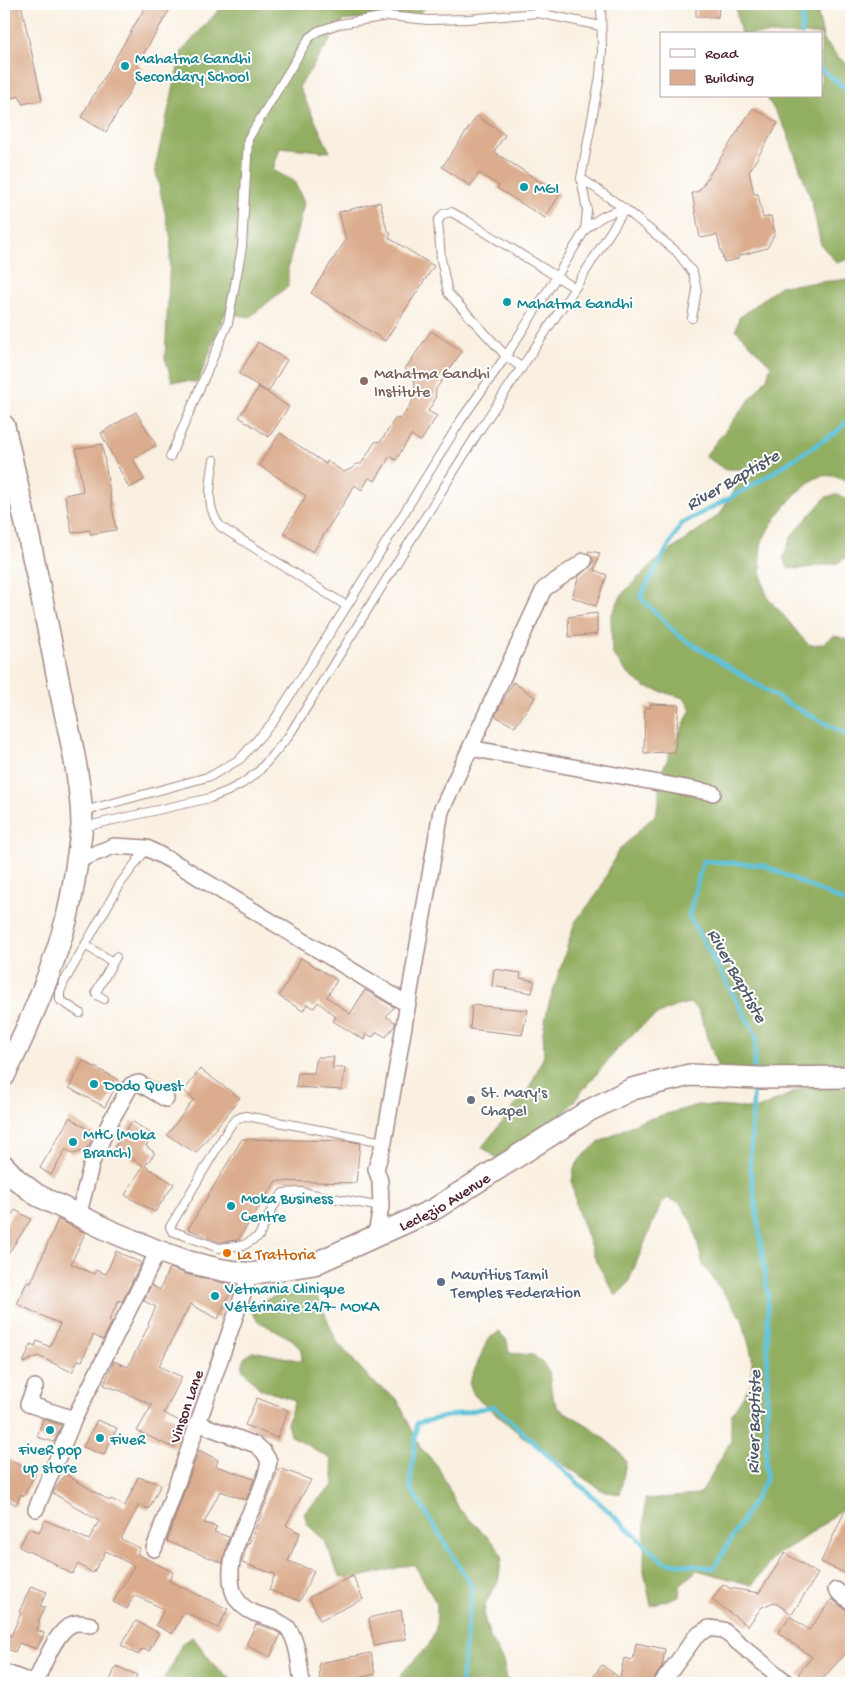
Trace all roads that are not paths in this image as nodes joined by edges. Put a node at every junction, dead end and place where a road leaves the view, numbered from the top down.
1 (601, 4) edge
2 (601, 26) junction
3 (581, 178) junction
4 (626, 209) junction
5 (585, 230) junction
6 (557, 276) junction
7 (575, 288) junction
8 (692, 318) dead end
9 (506, 356) junction
10 (522, 368) junction
11 (4, 426) edge
12 (170, 457) dead end
13 (214, 460) dead end
14 (584, 560) dead end
15 (347, 606) junction
16 (470, 748) junction
17 (714, 793) dead end
18 (82, 819) junction
19 (146, 848) junction
20 (76, 861) junction
21 (85, 944) junction
22 (104, 999) dead end
23 (407, 1004) junction
24 (80, 1013) dead end
25 (4, 1076) edge
26 (851, 1077) edge
27 (166, 1099) dead end
28 (384, 1142) junction
29 (4, 1166) edge
30 (4, 1189) edge
31 (37, 1195) junction
32 (381, 1208) junction
33 (78, 1217) junction
34 (376, 1234) junction
35 (158, 1251) junction
36 (250, 1274) junction
37 (35, 1386) dead end
38 (74, 1419) junction
39 (197, 1423) junction
40 (36, 1509) dead end
41 (154, 1549) dead end
42 (836, 1590) dead end
43 (851, 1602) edge
44 (91, 1625) dead end
45 (4, 1674) edge
46 (34, 1683) edge
47 (302, 1683) edge
48 (662, 1683) edge
49 (787, 1683) edge

1 - 2 lane
2 - 3 lane
2 - 12 lane
3 - 4 lane
3 - 5 lane
4 - 5 lane
4 - 7 lane
4 - 8 lane
5 - 6 lane
6 - 7 lane
6 - 9 lane
6 - 9 lane
7 - 10 lane
9 - 10 lane
9 - 15 lane
10 - 18 lane
11 - 18 main road
13 - 15 lane
14 - 16 street
15 - 18 lane
16 - 17 street
16 - 23 street
18 - 20 main road
19 - 20 street
19 - 21 lane
19 - 23 street
20 - 25 main road
21 - 22 lane
21 - 24 lane
23 - 28 street
26 - 34 main road, Leclezio Avenue
27 - 33 street
28 - 32 street
28 - 32 lane
29 - 31 main road, Leclezio Avenue
30 - 31 main road, Leclezio Avenue
31 - 33 main road, Leclezio Avenue
32 - 34 street
33 - 35 main road, Leclezio Avenue
34 - 36 main road, Leclezio Avenue
35 - 36 main road, Leclezio Avenue
35 - 38 street
36 - 39 street, Vinson Lane
37 - 38 street
38 - 40 street
39 - 41 street, Vinson Lane
39 - 47 street
42 - 43 street
44 - 46 street
45 - 46 street
48 - 49 street

